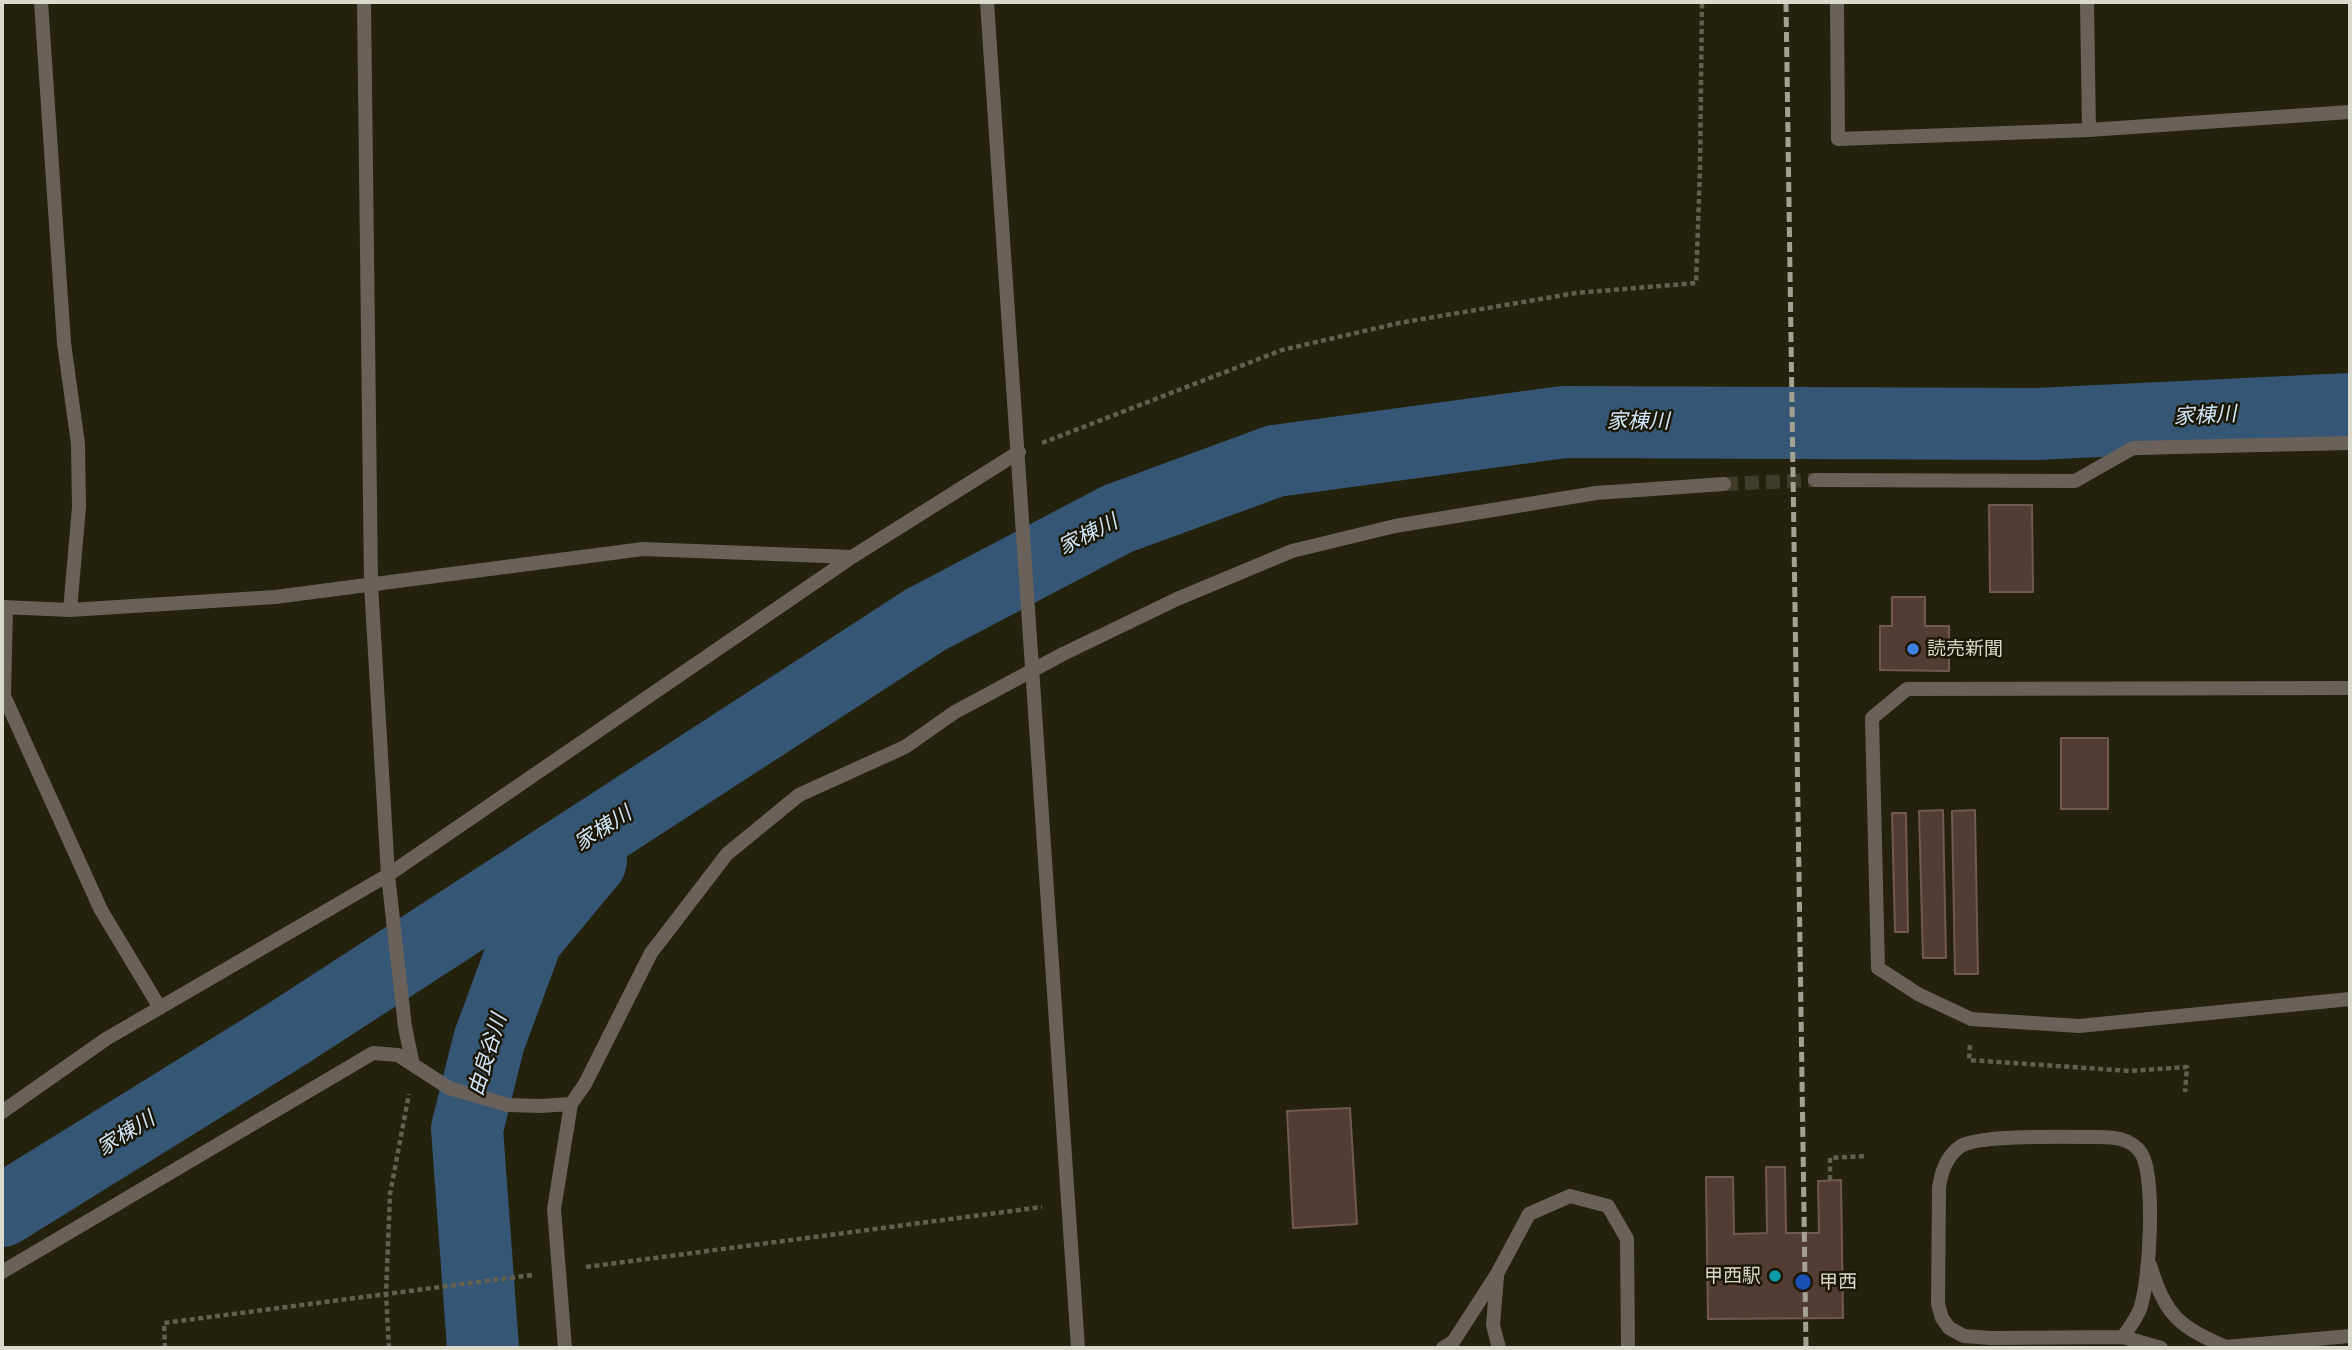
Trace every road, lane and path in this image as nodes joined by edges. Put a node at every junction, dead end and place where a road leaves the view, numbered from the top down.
1 (41, 2) edge
2 (364, 2) edge
3 (987, 2) edge
4 (1702, 2) edge
5 (1837, 2) edge
6 (2087, 2) edge
7 (2350, 113) edge
8 (2089, 130) junction
9 (2350, 443) edge
10 (1018, 452) junction
11 (1815, 480) tunnel mouth
12 (1724, 484) tunnel mouth
13 (852, 557) junction
14 (370, 584) junction
15 (4, 607) edge
16 (71, 610) junction
17 (1032, 670) junction
18 (2350, 688) edge
19 (388, 875) junction
20 (2350, 999) edge
21 (160, 1008) junction
22 (1970, 1034) dead end
23 (412, 1065) junction
24 (2185, 1092) dead end
25 (571, 1104) junction
26 (2, 1112) edge
27 (1866, 1156) dead end
28 (1830, 1180) dead end
29 (1068, 1204) junction
30 (2149, 1261) junction
31 (2, 1272) edge
32 (554, 1272) junction
33 (1497, 1274) junction
34 (386, 1294) junction
35 (2350, 1336) edge
36 (2123, 1337) junction
37 (165, 1348) edge
38 (389, 1348) edge
39 (565, 1348) edge
40 (1078, 1348) edge
41 (1443, 1348) edge
42 (1499, 1348) edge
43 (1628, 1348) edge
44 (2161, 1348) edge
45 (2224, 1348) edge

1 - 16 street
2 - 14 street
3 - 10 street
4 - 10 path
5 - 8 street
6 - 8 street
7 - 8 street
9 - 11 street
10 - 13 street
10 - 17 street
12 - 17 street
13 - 14 street
13 - 19 street
14 - 16 street
14 - 19 street
15 - 16 street
15 - 21 street
17 - 25 street
17 - 29 street
18 - 20 street
19 - 21 street
19 - 23 street
21 - 26 street
22 - 24 path
23 - 25 street
23 - 31 street
23 - 34 path
25 - 32 street
27 - 28 path
29 - 32 path
29 - 40 street
30 - 36 street
30 - 36 street
30 - 45 street
32 - 34 path
32 - 39 street
33 - 41 street
33 - 42 street
33 - 43 street
34 - 37 path
34 - 38 path
35 - 45 street
36 - 44 street

